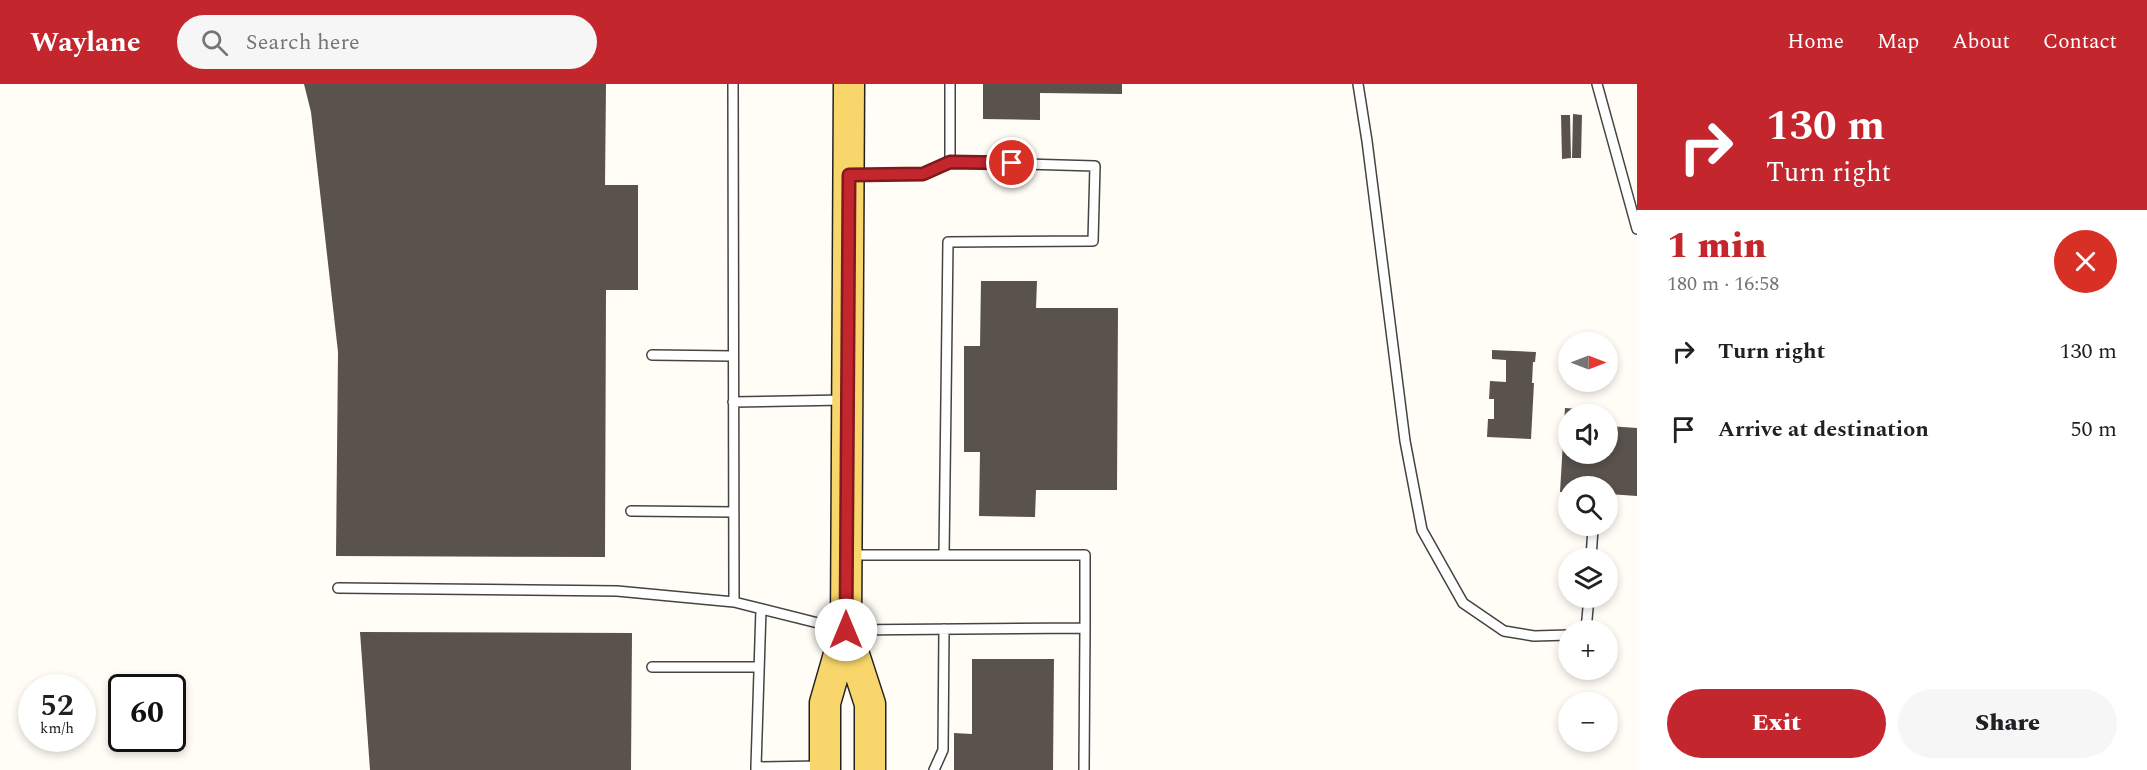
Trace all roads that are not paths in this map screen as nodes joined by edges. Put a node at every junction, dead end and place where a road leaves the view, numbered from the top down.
1 (733, 84) edge
2 (849, 84) edge
3 (950, 84) edge
4 (1358, 84) edge
5 (1597, 84) edge
6 (950, 162) junction
7 (849, 175) junction
8 (1637, 229) edge
9 (652, 356) dead end
10 (732, 357) junction
11 (848, 400) junction
12 (733, 402) junction
13 (630, 511) dead end
14 (733, 512) junction
15 (846, 555) junction
16 (944, 555) junction
17 (338, 588) dead end
18 (734, 602) junction
19 (761, 609) junction
20 (1085, 628) junction
21 (944, 629) junction
22 (846, 630) junction
23 (1558, 635) edge
24 (652, 667) dead end
25 (759, 667) junction
26 (756, 768) edge
27 (825, 768) edge
28 (870, 770) edge
29 (934, 770) edge
30 (1083, 770) edge

1 - 10 lane
2 - 7 main road
3 - 6 lane
4 - 23 lane
5 - 8 lane
6 - 7 lane
6 - 16 lane
7 - 11 main road
9 - 10 lane
10 - 12 lane
11 - 12 lane
11 - 15 main road
12 - 14 lane
13 - 14 lane
14 - 18 lane
15 - 16 lane
15 - 22 main road
16 - 20 lane
17 - 18 lane
18 - 19 lane
19 - 22 lane
19 - 25 lane
20 - 21 lane
20 - 30 lane
21 - 22 lane
21 - 29 lane
22 - 27 main road
22 - 28 main road
24 - 25 lane
25 - 26 lane
26 - 27 lane

